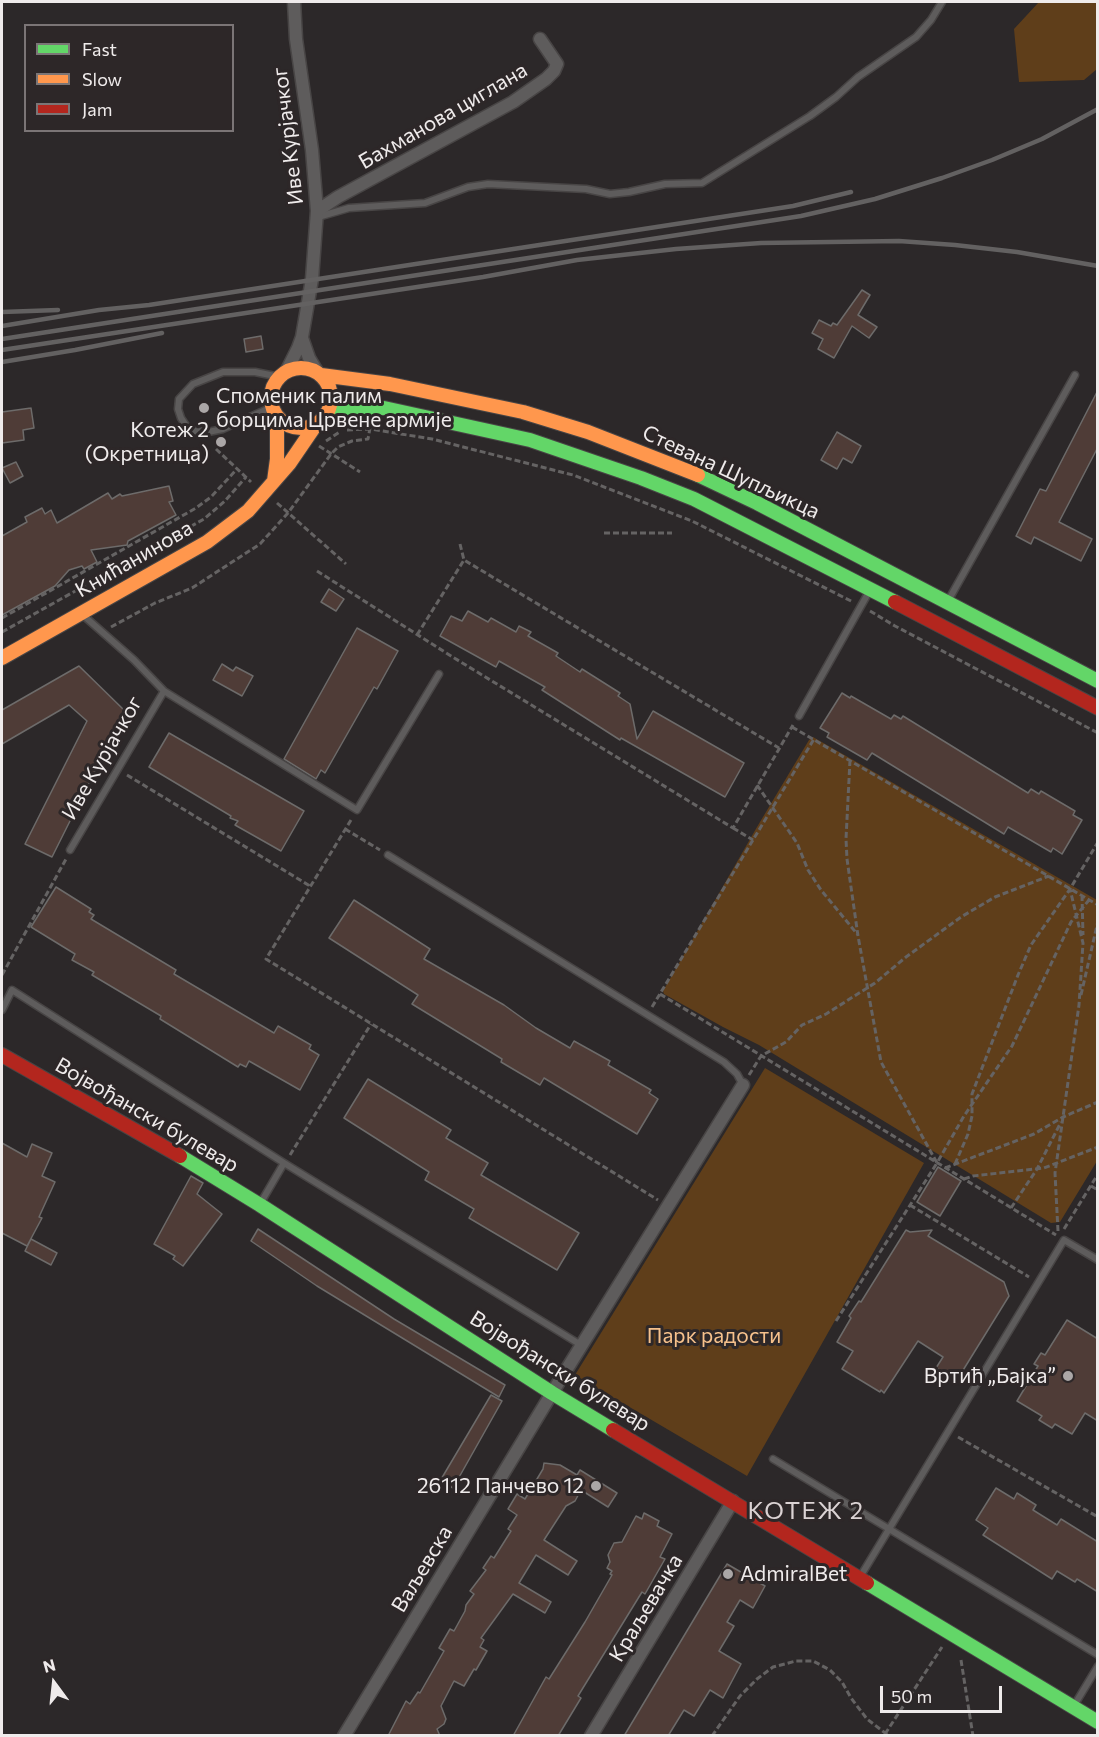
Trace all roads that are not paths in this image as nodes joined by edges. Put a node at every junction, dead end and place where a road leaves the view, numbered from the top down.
1 (294, 2) edge
2 (942, 2) edge
3 (540, 39) dead end
4 (317, 215) junction
5 (302, 337) junction
6 (283, 374) junction
7 (319, 374) junction
8 (1075, 375) dead end
9 (275, 411) junction
10 (320, 420) junction
11 (274, 481) junction
12 (870, 589) junction
13 (947, 602) junction
14 (82, 613) junction
15 (2, 658) edge
16 (439, 674) dead end
17 (1098, 681) edge
18 (164, 691) junction
19 (1098, 708) edge
20 (799, 716) road end
21 (70, 850) road end
22 (388, 855) road end
23 (2, 1010) edge
24 (2, 1055) edge
25 (743, 1085) joint
26 (284, 1163) junction
27 (260, 1205) junction
28 (1098, 1260) edge
29 (581, 1345) junction
30 (552, 1393) junction
31 (773, 1459) dead end
32 (734, 1501) junction
33 (889, 1529) junction
34 (860, 1578) junction
35 (1098, 1655) edge
36 (1098, 1666) edge
37 (1073, 1707) junction
38 (1098, 1722) edge
39 (344, 1736) edge
40 (591, 1736) edge

1 - 4 street, Иве Курјачког
2 - 4 lane
3 - 4 street, Бахманова циглана
4 - 5 street, Иве Курјачког
5 - 6 street, Иве Курјачког
5 - 7 street
6 - 7 main road
6 - 9 main road
6 - 9 lane
7 - 10 main road
7 - 13 main road, Стевана Шупљикца
8 - 13 lane
9 - 10 main road
9 - 11 main road
10 - 11 main road, Книћанинова
10 - 12 main road, Стевана Шупљикца
11 - 14 main road, Книћанинова
12 - 19 main road, Стевана Шупљикца
12 - 20 lane
13 - 17 main road, Стевана Шупљикца
14 - 15 main road, Книћанинова
14 - 18 lane, Иве Курјачког
16 - 18 lane
18 - 21 lane, Иве Курјачког
22 - 25 lane
23 - 26 lane
24 - 27 main road, Војвођански булевар
25 - 29 street, Ваљевска
26 - 27 lane
26 - 29 lane
27 - 30 main road, Војвођански булевар
28 - 33 lane
29 - 30 street, Ваљевска
30 - 32 main road, Војвођански булевар
30 - 39 street, Ваљевска
31 - 33 lane
32 - 34 main road, Војвођански булевар
32 - 40 street, Краљевачка
33 - 34 lane
33 - 35 lane
34 - 37 main road, Војвођански булевар
36 - 37 lane
37 - 38 main road, Војвођански булевар

